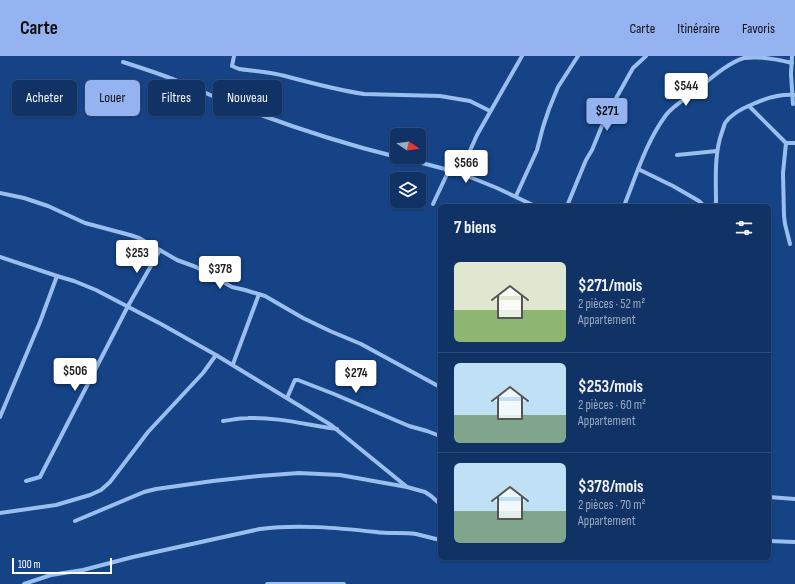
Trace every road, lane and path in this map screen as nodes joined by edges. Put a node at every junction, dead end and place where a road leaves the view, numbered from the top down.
1 (234, 56) edge
2 (522, 56) edge
3 (578, 56) edge
4 (646, 56) edge
5 (792, 56) edge
6 (123, 62) dead end
7 (792, 63) junction
8 (794, 94) edge
9 (793, 104) dead end
10 (749, 106) junction
11 (490, 112) junction
12 (786, 143) junction
13 (795, 143) edge
14 (717, 151) junction
15 (390, 155) edge
16 (677, 155) dead end
17 (425, 164) edge
18 (638, 169) junction
19 (449, 170) junction
20 (460, 173) junction
21 (0, 193) edge
22 (516, 196) junction
23 (433, 204) dead end
24 (531, 204) edge
25 (568, 204) edge
26 (625, 204) edge
27 (702, 204) edge
28 (716, 204) edge
29 (790, 244) dead end
30 (160, 250) junction
31 (0, 257) edge
32 (57, 276) junction
33 (259, 294) junction
34 (128, 306) junction
35 (216, 355) junction
36 (233, 364) junction
37 (438, 386) edge
38 (287, 398) junction
39 (0, 417) edge
40 (223, 421) dead end
41 (337, 430) junction
42 (438, 435) edge
43 (26, 481) dead end
44 (407, 487) junction
45 (771, 497) edge
46 (795, 499) edge
47 (438, 502) edge
48 (0, 513) edge
49 (75, 521) dead end
50 (438, 539) edge
51 (771, 541) edge
52 (795, 542) edge
53 (24, 584) edge
54 (267, 584) edge
55 (344, 584) edge

1 - 11 street
2 - 11 street
3 - 22 street
4 - 25 street
5 - 7 street
6 - 15 street
7 - 8 street
7 - 18 street
8 - 9 street
8 - 10 street
10 - 12 street
10 - 14 street
11 - 20 street
12 - 13 street
12 - 29 street
14 - 16 street
14 - 28 street
17 - 19 street
18 - 26 street
18 - 27 street
19 - 20 street
19 - 23 street
20 - 22 street
21 - 30 street
22 - 24 street
30 - 33 street
30 - 34 street
31 - 32 street
32 - 34 street
32 - 39 street
33 - 36 street
33 - 37 street
34 - 35 street
34 - 43 street
35 - 36 street
35 - 48 street
36 - 38 street
38 - 41 street
38 - 42 street
40 - 41 street
41 - 44 street
44 - 47 street
44 - 49 street
45 - 46 street
50 - 53 street
51 - 52 street
54 - 55 street

